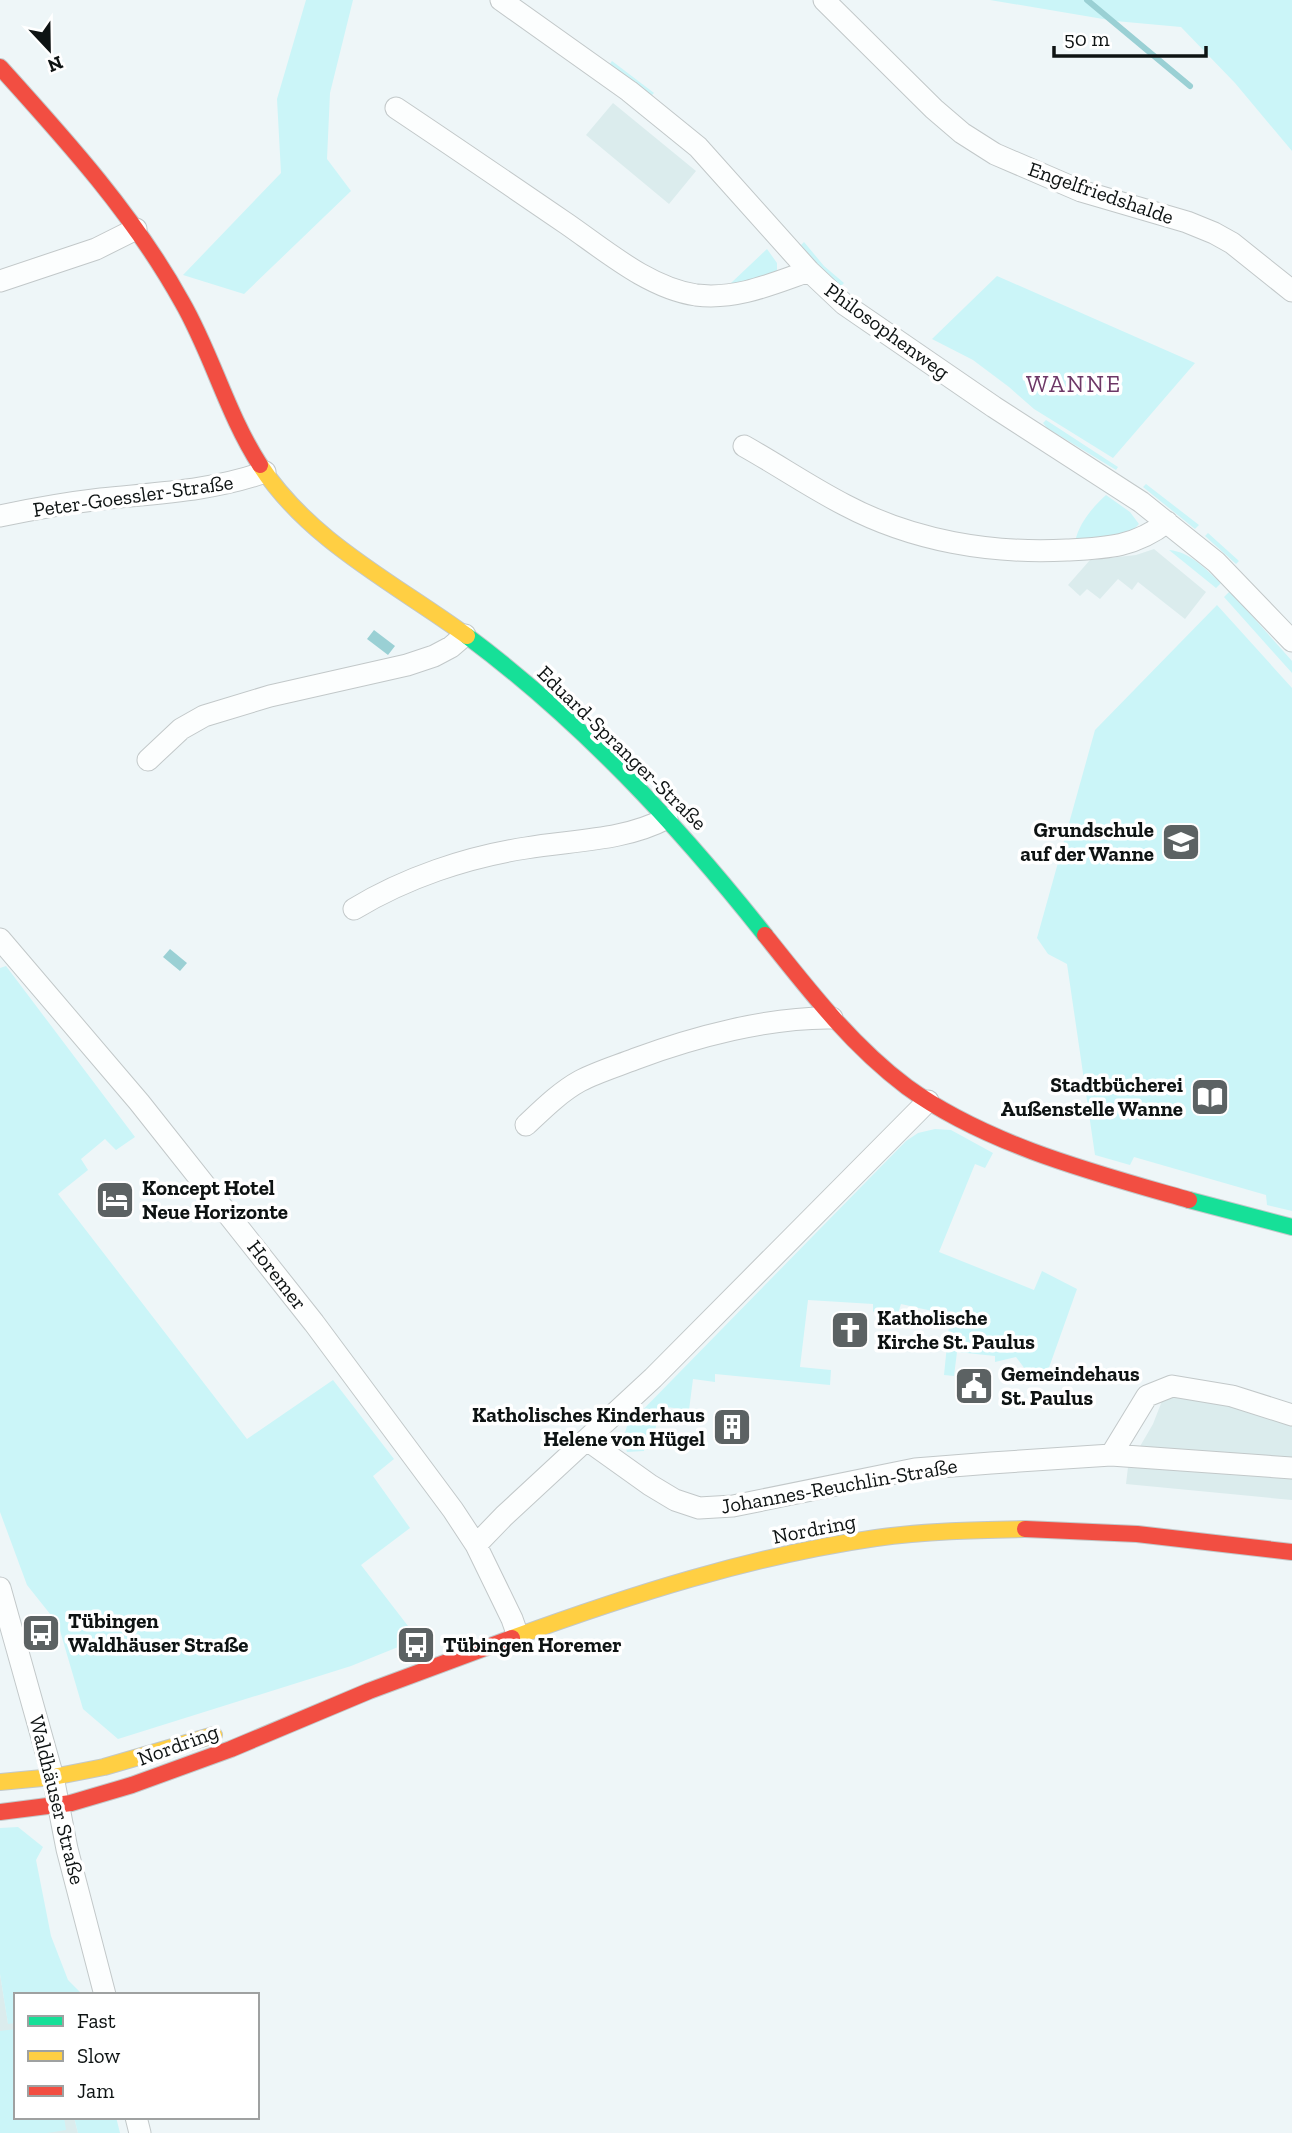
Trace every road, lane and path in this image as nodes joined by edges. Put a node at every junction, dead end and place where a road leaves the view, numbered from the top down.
1 (501, 0) edge
2 (824, 0) edge
3 (0, 67) edge
4 (396, 108) dead end
5 (136, 229) junction
6 (809, 271) junction
7 (0, 281) edge
8 (1292, 291) edge
9 (744, 446) dead end
10 (265, 472) junction
11 (0, 516) edge
12 (1167, 522) junction
13 (465, 635) junction
14 (1292, 641) edge
15 (148, 760) dead end
16 (667, 818) junction
17 (354, 909) dead end
18 (0, 939) edge
19 (832, 1018) junction
20 (928, 1101) junction
21 (526, 1125) dead end
22 (1292, 1227) edge
23 (1292, 1415) edge
24 (587, 1440) junction
25 (1111, 1455) junction
26 (1292, 1468) edge
27 (476, 1545) junction
28 (1292, 1552) edge
29 (2, 1601) edge
30 (517, 1636) junction
31 (364, 1693) junction
32 (54, 1777) junction
33 (0, 1782) edge
34 (59, 1804) junction
35 (0, 1812) edge
36 (104, 1993) edge

1 - 6 street, Philosophenweg
2 - 8 street, Engelfriedshalde
3 - 5 street, Eduard-Spranger-Straße
4 - 6 street
5 - 7 street
5 - 10 street, Eduard-Spranger-Straße
6 - 12 street, Philosophenweg
9 - 12 street
10 - 11 street, Peter-Goessler-Straße
10 - 13 street, Eduard-Spranger-Straße
12 - 14 street, Philosophenweg
13 - 15 street
13 - 16 street, Eduard-Spranger-Straße
16 - 17 street
16 - 19 street, Eduard-Spranger-Straße
18 - 27 street, Horemer
19 - 20 street, Eduard-Spranger-Straße
19 - 21 street
20 - 22 street, Eduard-Spranger-Straße
20 - 24 street
23 - 25 street
24 - 25 street, Johannes-Reuchlin-Straße
24 - 27 street
25 - 26 street, Johannes-Reuchlin-Straße
27 - 30 street, Horemer
28 - 30 street, Nordring
29 - 32 street, Waldhäuser Straße
30 - 31 street, Nordring
31 - 32 street, Nordring
31 - 34 street, Nordring
32 - 33 street, Nordring
32 - 34 street, Waldhäuser Straße
34 - 35 street, Nordring
34 - 36 street, Waldhäuser Straße

